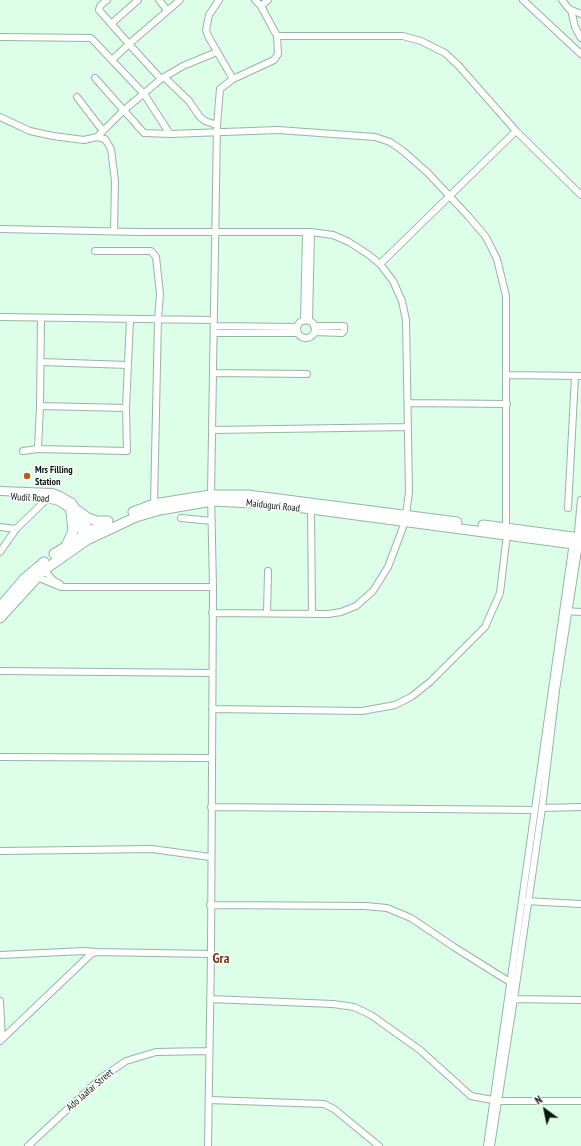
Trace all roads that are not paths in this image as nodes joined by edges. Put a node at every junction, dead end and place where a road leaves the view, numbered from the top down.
1 (107, 0) edge
2 (138, 0) edge
3 (159, 0) edge
4 (180, 0) edge
5 (219, 0) edge
6 (255, 0) edge
7 (268, 0) edge
8 (523, 0) edge
9 (562, 0) edge
10 (261, 6) junction
11 (167, 10) junction
12 (571, 10) junction
13 (581, 14) edge
14 (112, 24) junction
15 (277, 36) junction
16 (0, 37) edge
17 (581, 38) edge
18 (581, 41) edge
19 (129, 44) junction
20 (575, 48) junction
21 (218, 52) junction
22 (581, 54) edge
23 (113, 59) junction
24 (95, 78) dead end
25 (162, 78) junction
26 (233, 79) junction
27 (144, 94) junction
28 (78, 96) dead end
29 (123, 111) junction
30 (0, 117) edge
31 (217, 125) junction
32 (103, 130) junction
33 (516, 131) junction
34 (217, 132) junction
35 (170, 134) junction
36 (97, 137) junction
37 (581, 195) edge
38 (449, 197) junction
39 (0, 229) edge
40 (114, 231) junction
41 (214, 232) junction
42 (308, 232) junction
43 (95, 251) dead end
44 (380, 264) junction
45 (0, 317) edge
46 (41, 318) junction
47 (130, 319) junction
48 (158, 319) junction
49 (309, 322) junction
50 (214, 323) junction
51 (270, 330) junction
52 (298, 330) junction
53 (314, 332) junction
54 (214, 333) junction
55 (41, 362) junction
56 (128, 365) junction
57 (213, 372) junction
58 (307, 374) dead end
59 (506, 375) junction
60 (578, 376) edge
61 (408, 403) junction
62 (507, 404) junction
63 (40, 406) junction
64 (126, 408) junction
65 (408, 427) junction
66 (212, 430) junction
67 (38, 449) junction
68 (23, 451) dead end
69 (0, 491) edge
70 (34, 494) junction
71 (0, 496) edge
72 (48, 498) junction
73 (211, 498) junction
74 (581, 500) edge
75 (154, 504) junction
76 (568, 508) dead end
77 (311, 510) junction
78 (74, 511) junction
79 (181, 518) dead end
80 (406, 519) junction
81 (112, 521) junction
82 (212, 521) junction
83 (0, 527) edge
84 (16, 529) junction
85 (507, 531) junction
86 (88, 536) junction
87 (578, 540) edge
88 (65, 547) junction
89 (0, 552) edge
90 (44, 570) junction
91 (268, 571) dead end
92 (36, 577) junction
93 (65, 587) junction
94 (213, 587) junction
95 (0, 607) edge
96 (566, 611) junction
97 (581, 612) edge
98 (212, 613) junction
99 (267, 613) junction
100 (312, 614) junction
101 (0, 618) edge
102 (0, 671) edge
103 (212, 673) junction
104 (212, 709) junction
105 (0, 757) edge
106 (212, 758) junction
107 (211, 807) junction
108 (581, 807) edge
109 (542, 808) junction
110 (535, 810) junction
111 (0, 851) edge
112 (210, 857) junction
113 (525, 901) junction
114 (581, 904) edge
115 (210, 905) junction
116 (96, 952) junction
117 (211, 954) junction
118 (0, 955) edge
119 (513, 984) junction
120 (210, 999) junction
121 (511, 999) junction
122 (581, 1000) edge
123 (0, 1001) edge
124 (1, 1040) edge
125 (209, 1051) junction
126 (209, 1100) junction
127 (496, 1100) junction
128 (581, 1101) edge
129 (28, 1146) edge
130 (208, 1146) edge
131 (379, 1146) edge
132 (487, 1146) edge
133 (491, 1146) edge

1 - 14 street
2 - 14 street
3 - 11 street
4 - 11 street
5 - 21 street
6 - 10 street
7 - 10 street
8 - 20 street
9 - 12 street
10 - 15 street
11 - 19 street
12 - 13 street
12 - 17 street
14 - 19 street
15 - 26 street
15 - 33 street
16 - 23 street
18 - 20 street
19 - 23 street
19 - 25 street
20 - 22 street
21 - 25 street
21 - 26 street
23 - 27 street
24 - 29 street
25 - 27 street
25 - 31 street
26 - 31 street
27 - 29 street
27 - 35 street
28 - 32 street
29 - 32 street
29 - 35 street
30 - 36 street
31 - 34 street
32 - 36 street
33 - 37 street
33 - 38 street
34 - 35 street
34 - 38 street
34 - 41 street
36 - 40 street
38 - 44 street
38 - 59 street
39 - 40 street
40 - 41 street
41 - 42 street
41 - 50 street
42 - 44 street
42 - 49 street
43 - 48 street
44 - 61 street
45 - 46 street
46 - 47 street
46 - 55 street
47 - 48 street
47 - 56 street
48 - 50 street
48 - 75 street
49 - 52 street
49 - 53 street
49 - 53 street
50 - 51 street
50 - 54 street
51 - 52 street
51 - 54 street
52 - 53 street
54 - 57 street
55 - 56 street
55 - 63 street
56 - 64 street
57 - 58 street
57 - 66 street
59 - 60 street
59 - 62 street
60 - 76 street
61 - 62 street
61 - 65 street
62 - 85 street
63 - 64 street
63 - 67 street
64 - 67 street
65 - 66 street
65 - 80 street
66 - 73 street
67 - 68 street
69 - 70 main road, Wudil Road
70 - 71 main road, Wudil Road
70 - 72 main road, Wudil Road
70 - 78 main road, Wudil Road
72 - 78 main road, Wudil Road
72 - 84 street
73 - 75 highway, Maiduguri Road
73 - 77 highway, Maiduguri Road
73 - 80 highway, Maiduguri Road
73 - 82 street
73 - 86 highway, Maiduguri Road
74 - 87 street
75 - 81 highway, Maiduguri Road
77 - 80 highway, Maiduguri Road
77 - 100 street
78 - 81 highway
78 - 86 main road, Wudil Road
78 - 88 highway
79 - 82 street
80 - 85 highway, Maiduguri Road
80 - 100 street
81 - 86 highway, Maiduguri Road
82 - 94 street
83 - 84 street
84 - 89 street
85 - 87 highway, Maiduguri Road
85 - 104 street
86 - 88 highway, Maiduguri Road
86 - 90 highway, Maiduguri Road
87 - 96 street
88 - 95 highway, Maiduguri Road
90 - 92 highway, Maiduguri Road
90 - 93 street
91 - 99 street
92 - 93 street
92 - 101 highway, Maiduguri Road
93 - 94 street
94 - 98 street
96 - 97 street
96 - 109 street
96 - 110 street
98 - 99 street
98 - 103 street
99 - 100 street
102 - 103 street
103 - 104 street
104 - 106 street
105 - 106 street
106 - 107 street
107 - 110 street
107 - 112 street
108 - 109 street
109 - 113 street
110 - 113 street
111 - 112 street
112 - 115 street
113 - 114 street
113 - 119 street
115 - 117 street
115 - 119 street
116 - 117 street
116 - 118 street
116 - 124 street
117 - 120 street
119 - 121 street
120 - 125 street
120 - 127 street
121 - 122 street
121 - 127 street
123 - 124 street
125 - 126 street
125 - 129 street, Ado Jaafar Street
126 - 130 street
126 - 131 street
127 - 128 street
127 - 132 street
127 - 133 street

